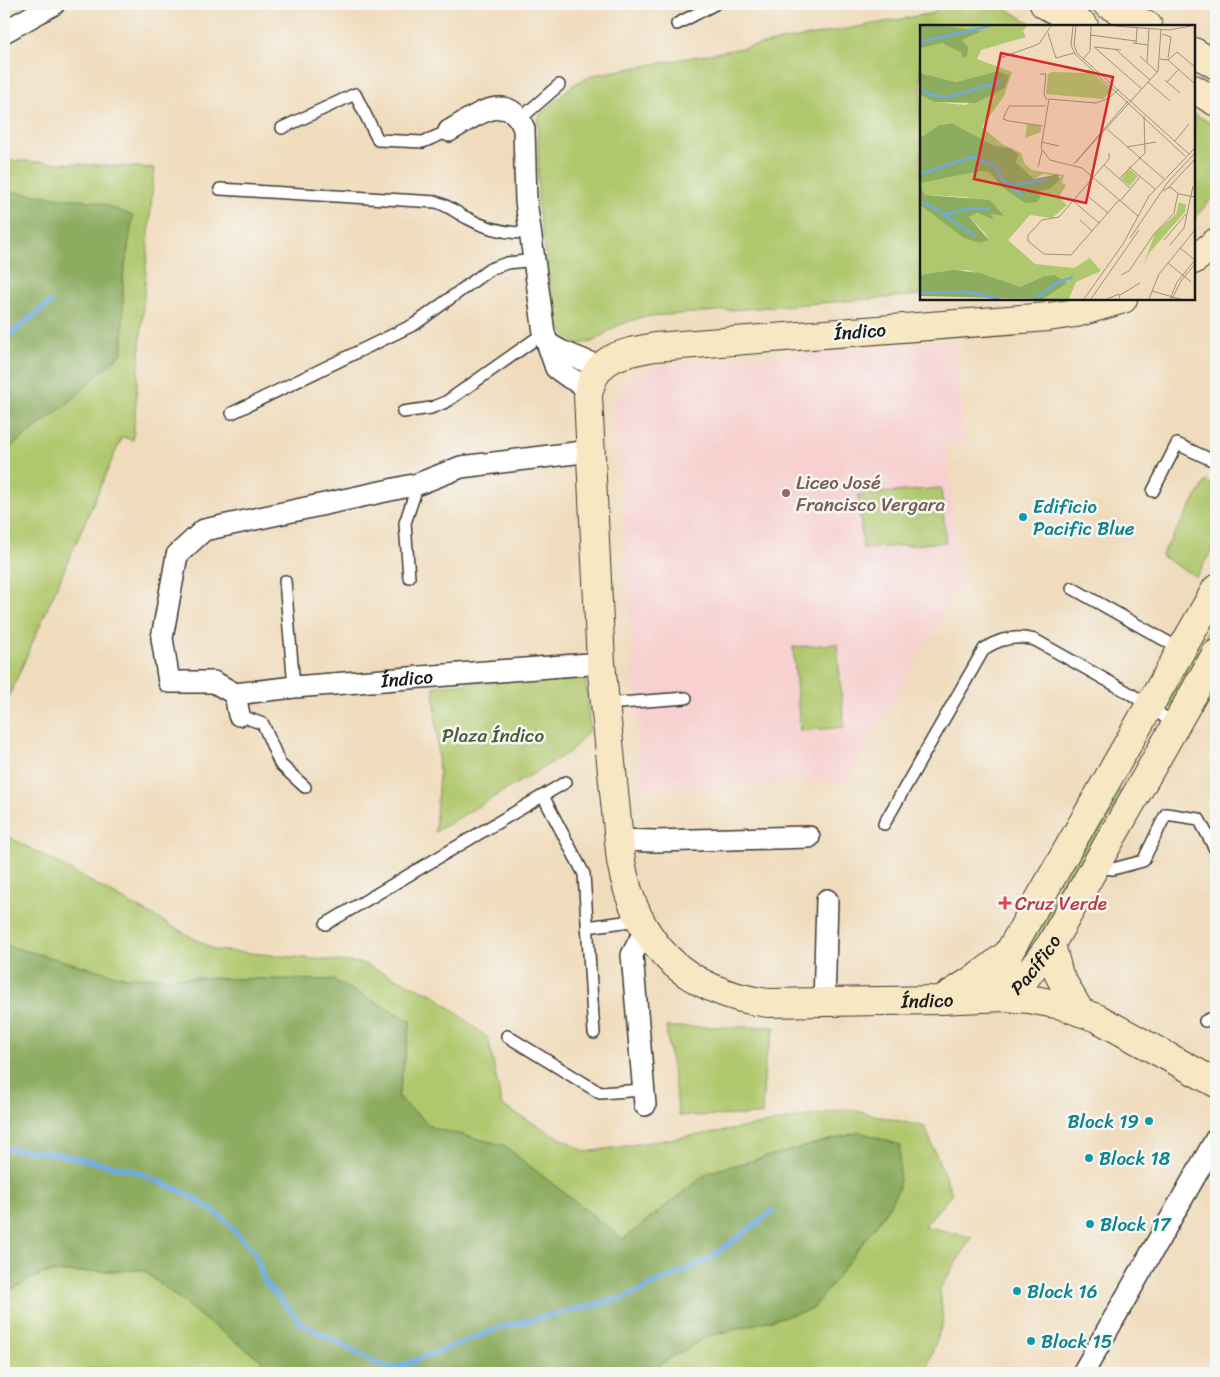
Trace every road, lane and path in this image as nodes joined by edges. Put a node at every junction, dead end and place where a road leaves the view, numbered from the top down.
1 (54, 4) edge
2 (715, 4) edge
3 (1044, 4) edge
4 (1107, 4) edge
5 (677, 24) dead end
6 (1082, 25) edge
7 (1146, 25) edge
8 (4, 32) edge
9 (1195, 53) edge
10 (1216, 65) edge
11 (559, 85) dead end
12 (1195, 90) edge
13 (1216, 102) edge
14 (520, 119) junction
15 (282, 128) dead end
16 (449, 131) joint
17 (220, 189) dead end
18 (531, 233) junction
19 (1216, 242) edge
20 (1195, 259) edge
21 (534, 260) junction
22 (1120, 300) edge
23 (546, 338) junction
24 (595, 378) junction
25 (232, 412) dead end
26 (403, 412) dead end
27 (591, 451) junction
28 (1216, 462) edge
29 (418, 484) junction
30 (1153, 491) dead end
31 (409, 577) dead end
32 (285, 581) dead end
33 (1072, 588) dead end
34 (1216, 589) edge
35 (1182, 650) junction
36 (1216, 654) edge
37 (601, 663) junction
38 (294, 687) junction
39 (235, 694) junction
40 (686, 698) dead end
41 (606, 704) junction
42 (1150, 705) junction
43 (239, 716) joint
44 (1176, 725) junction
45 (566, 782) dead end
46 (305, 787) dead end
47 (543, 796) junction
48 (884, 824) dead end
49 (809, 837) dead end
50 (619, 840) junction
51 (1216, 851) edge
52 (1094, 867) junction
53 (827, 900) dead end
54 (326, 924) dead end
55 (642, 925) junction
56 (588, 927) junction
57 (1051, 944) junction
58 (1008, 954) junction
59 (1006, 997) junction
60 (939, 1000) junction
61 (824, 1003) junction
62 (1080, 1012) junction
63 (1216, 1016) edge
64 (1205, 1020) dead end
65 (594, 1033) dead end
66 (507, 1036) dead end
67 (1216, 1083) edge
68 (644, 1097) joint
69 (1216, 1138) edge
70 (1083, 1373) edge

1 - 8 street
2 - 5 lane
3 - 6 street
4 - 7 street
9 - 10 street
11 - 14 lane
12 - 13 street
14 - 16 street
14 - 18 street
15 - 16 lane
17 - 18 lane
18 - 21 street
19 - 20 street
21 - 23 street
21 - 25 lane
22 - 24 street, Índico
23 - 24 street
23 - 26 lane
24 - 27 street, Índico
27 - 29 street
27 - 37 street, Índico
28 - 30 lane
29 - 31 lane
29 - 39 street
32 - 38 lane
33 - 35 lane
34 - 35 street, Pacífico
35 - 42 street, Pacífico
36 - 44 street, Pacífico
37 - 38 street, Índico
37 - 41 street, Índico
38 - 39 street, Índico
39 - 43 street
40 - 41 lane
41 - 50 street, Índico
42 - 44 lane
42 - 48 lane
42 - 58 street, Pacífico
43 - 46 lane
44 - 52 street, Pacífico
45 - 47 lane
47 - 54 lane
47 - 56 lane
49 - 50 street
50 - 55 street, Índico
51 - 52 lane
52 - 57 street, Pacífico
53 - 61 street
55 - 56 lane
55 - 61 street, Índico
55 - 68 street
56 - 65 lane
57 - 59 street, Pacífico
57 - 62 street
58 - 59 street, Pacífico
58 - 60 street
59 - 60 street, Índico
59 - 62 street, Índico
60 - 61 street, Índico
62 - 67 street, Índico
63 - 64 lane
66 - 68 lane
69 - 70 street

